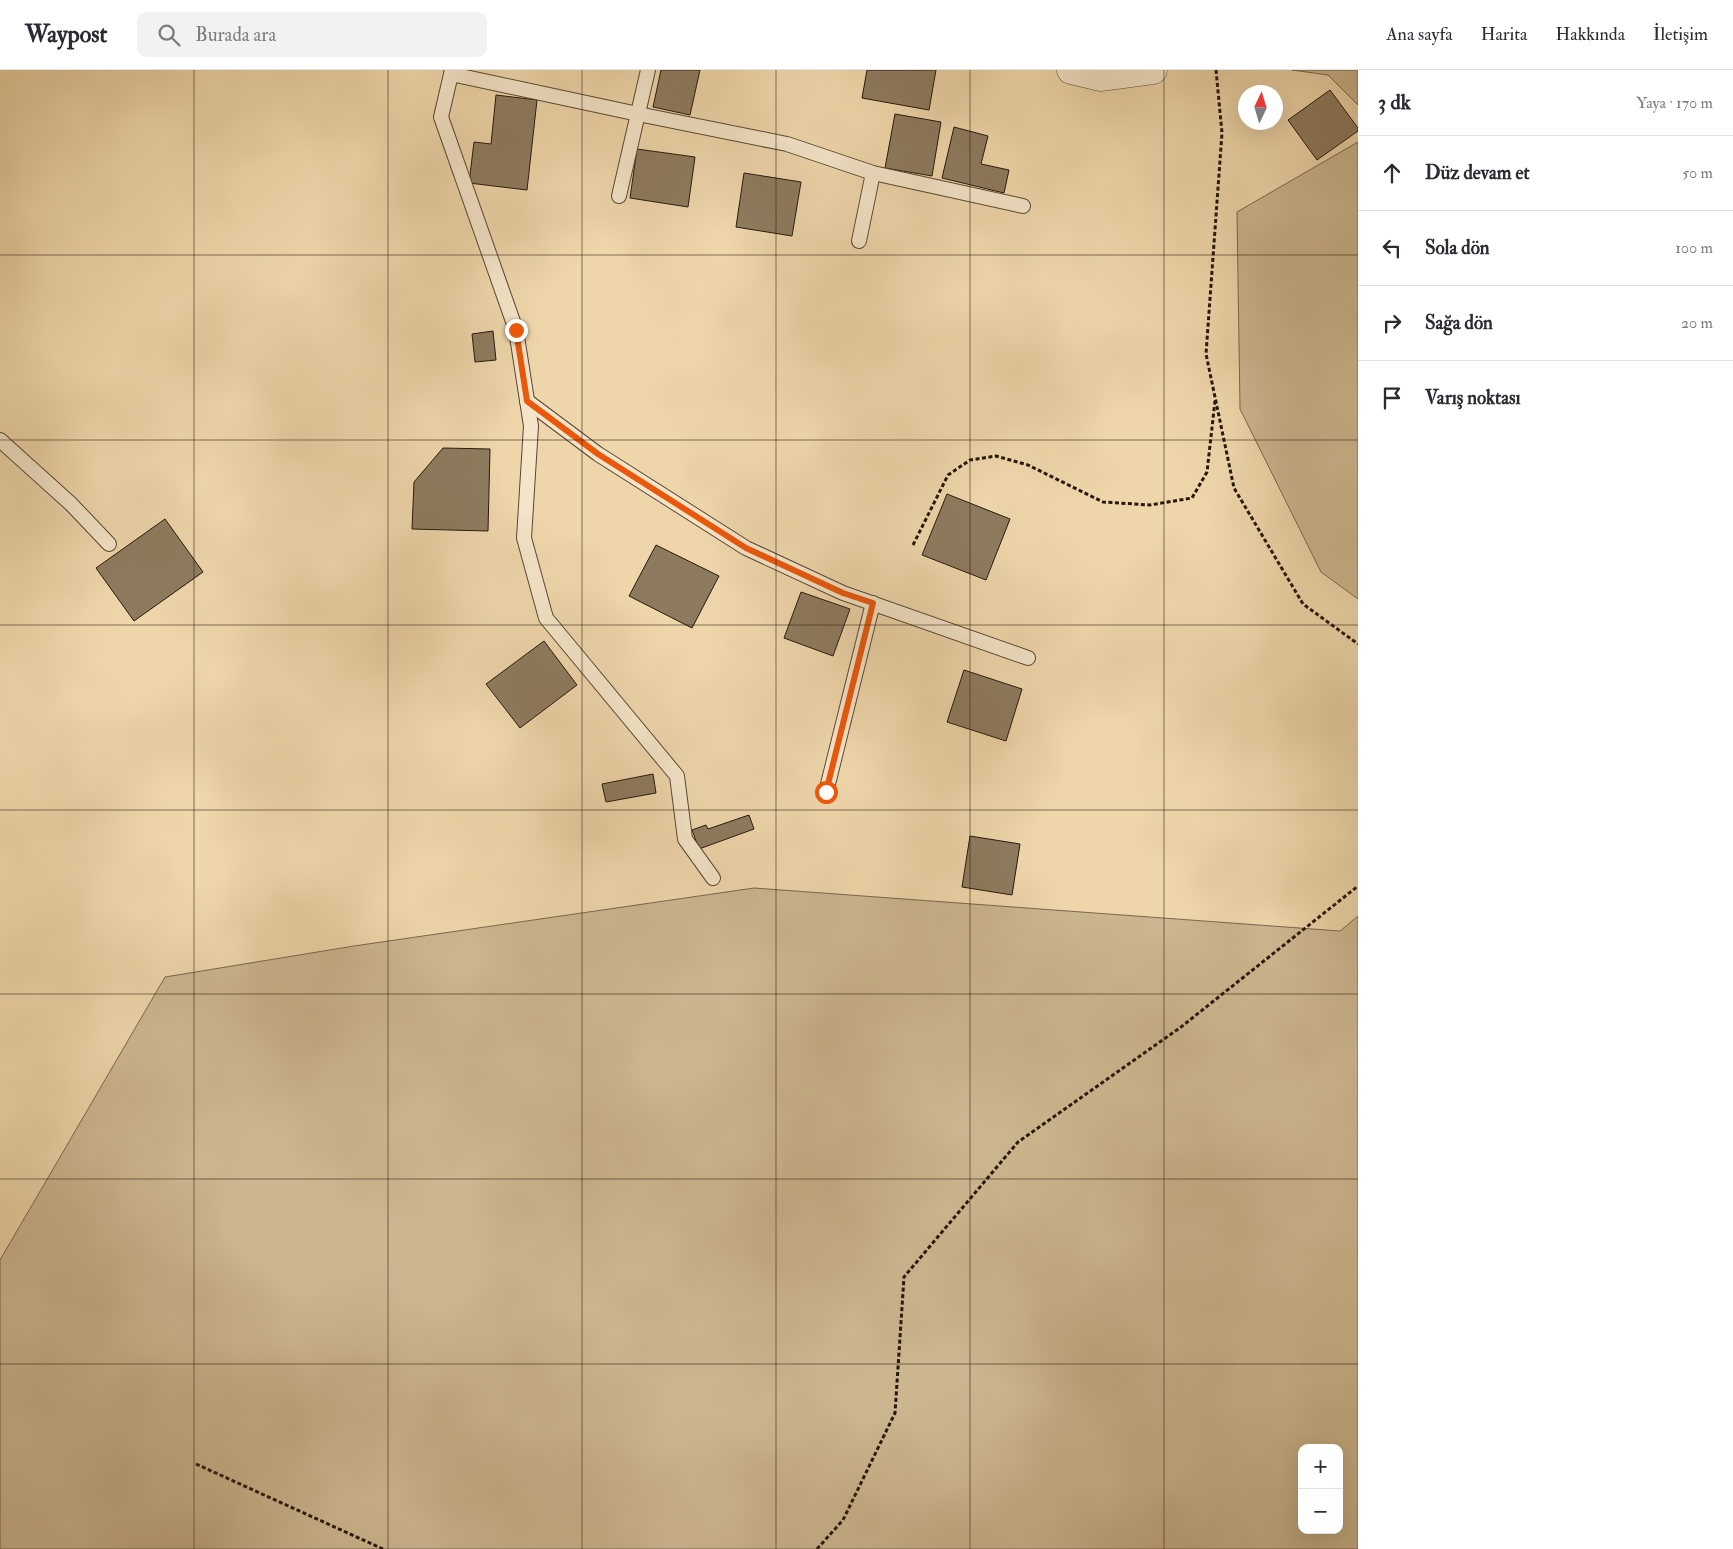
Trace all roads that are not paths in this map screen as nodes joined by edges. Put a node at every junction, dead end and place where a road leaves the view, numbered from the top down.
1 (648, 70) edge
2 (1071, 70) edge
3 (1153, 70) edge
4 (451, 72) edge
5 (638, 114) junction
6 (873, 173) junction
7 (619, 196) dead end
8 (1024, 206) dead end
9 (859, 241) dead end
10 (527, 401) junction
11 (0, 440) edge
12 (109, 544) dead end
13 (873, 603) junction
14 (1028, 658) dead end
15 (826, 792) dead end
16 (713, 878) dead end

1 - 5 lane
2 - 3 street
4 - 5 lane
4 - 10 lane
5 - 6 lane
5 - 7 lane
6 - 8 lane
6 - 9 lane
10 - 13 lane
10 - 16 lane
11 - 12 lane
13 - 14 lane
13 - 15 lane

